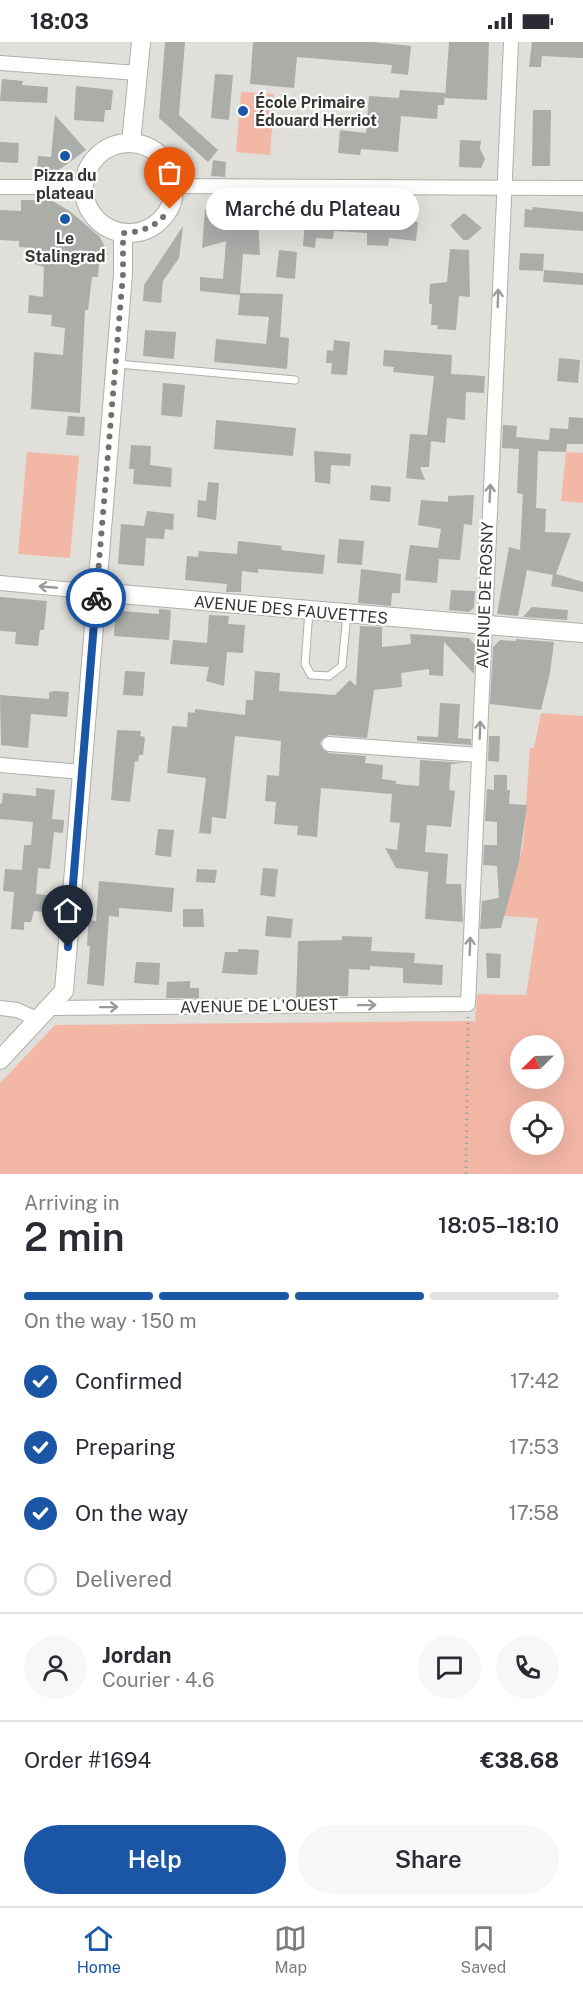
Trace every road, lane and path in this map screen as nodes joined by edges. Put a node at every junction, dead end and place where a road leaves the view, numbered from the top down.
1 (141, 42) edge
2 (511, 42) edge
3 (0, 63) edge
4 (138, 73) junction
5 (130, 143) junction
6 (175, 186) junction
7 (0, 187) edge
8 (84, 187) junction
9 (503, 187) junction
10 (583, 188) edge
11 (123, 233) junction
12 (116, 363) junction
13 (295, 380) dead end
14 (0, 583) edge
15 (96, 592) junction
16 (309, 611) junction
17 (347, 614) junction
18 (484, 625) junction
19 (583, 633) edge
20 (329, 744) dead end
21 (479, 755) junction
22 (0, 765) edge
23 (82, 772) junction
24 (468, 1004) junction
25 (0, 1008) edge
26 (44, 1014) junction
27 (0, 1060) edge
28 (466, 1174) edge

1 - 4 street
2 - 9 street, AVENUE DE ROSNY
3 - 4 street
4 - 5 street
5 - 6 street
5 - 8 street
6 - 9 street
6 - 11 street
7 - 8 street
8 - 11 street
9 - 10 street
18 -> 9 street, AVENUE DE ROSNY
11 - 12 street
12 - 13 lane
12 - 15 street
15 -> 14 street, AVENUE DES FAUVETTES
15 - 16 street, AVENUE DES FAUVETTES
15 - 23 street
16 - 17 street, AVENUE DES FAUVETTES
16 - 17 lane
17 - 18 street, AVENUE DES FAUVETTES
18 - 19 street, AVENUE DES FAUVETTES
21 -> 18 street, AVENUE DE ROSNY
20 - 21 street
24 -> 21 street, AVENUE DE ROSNY
22 - 23 street
23 - 26 street
26 -> 24 street, AVENUE DE L'OUEST
24 - 28 path
25 - 26 street, AVENUE DE L'OUEST
26 - 27 street

